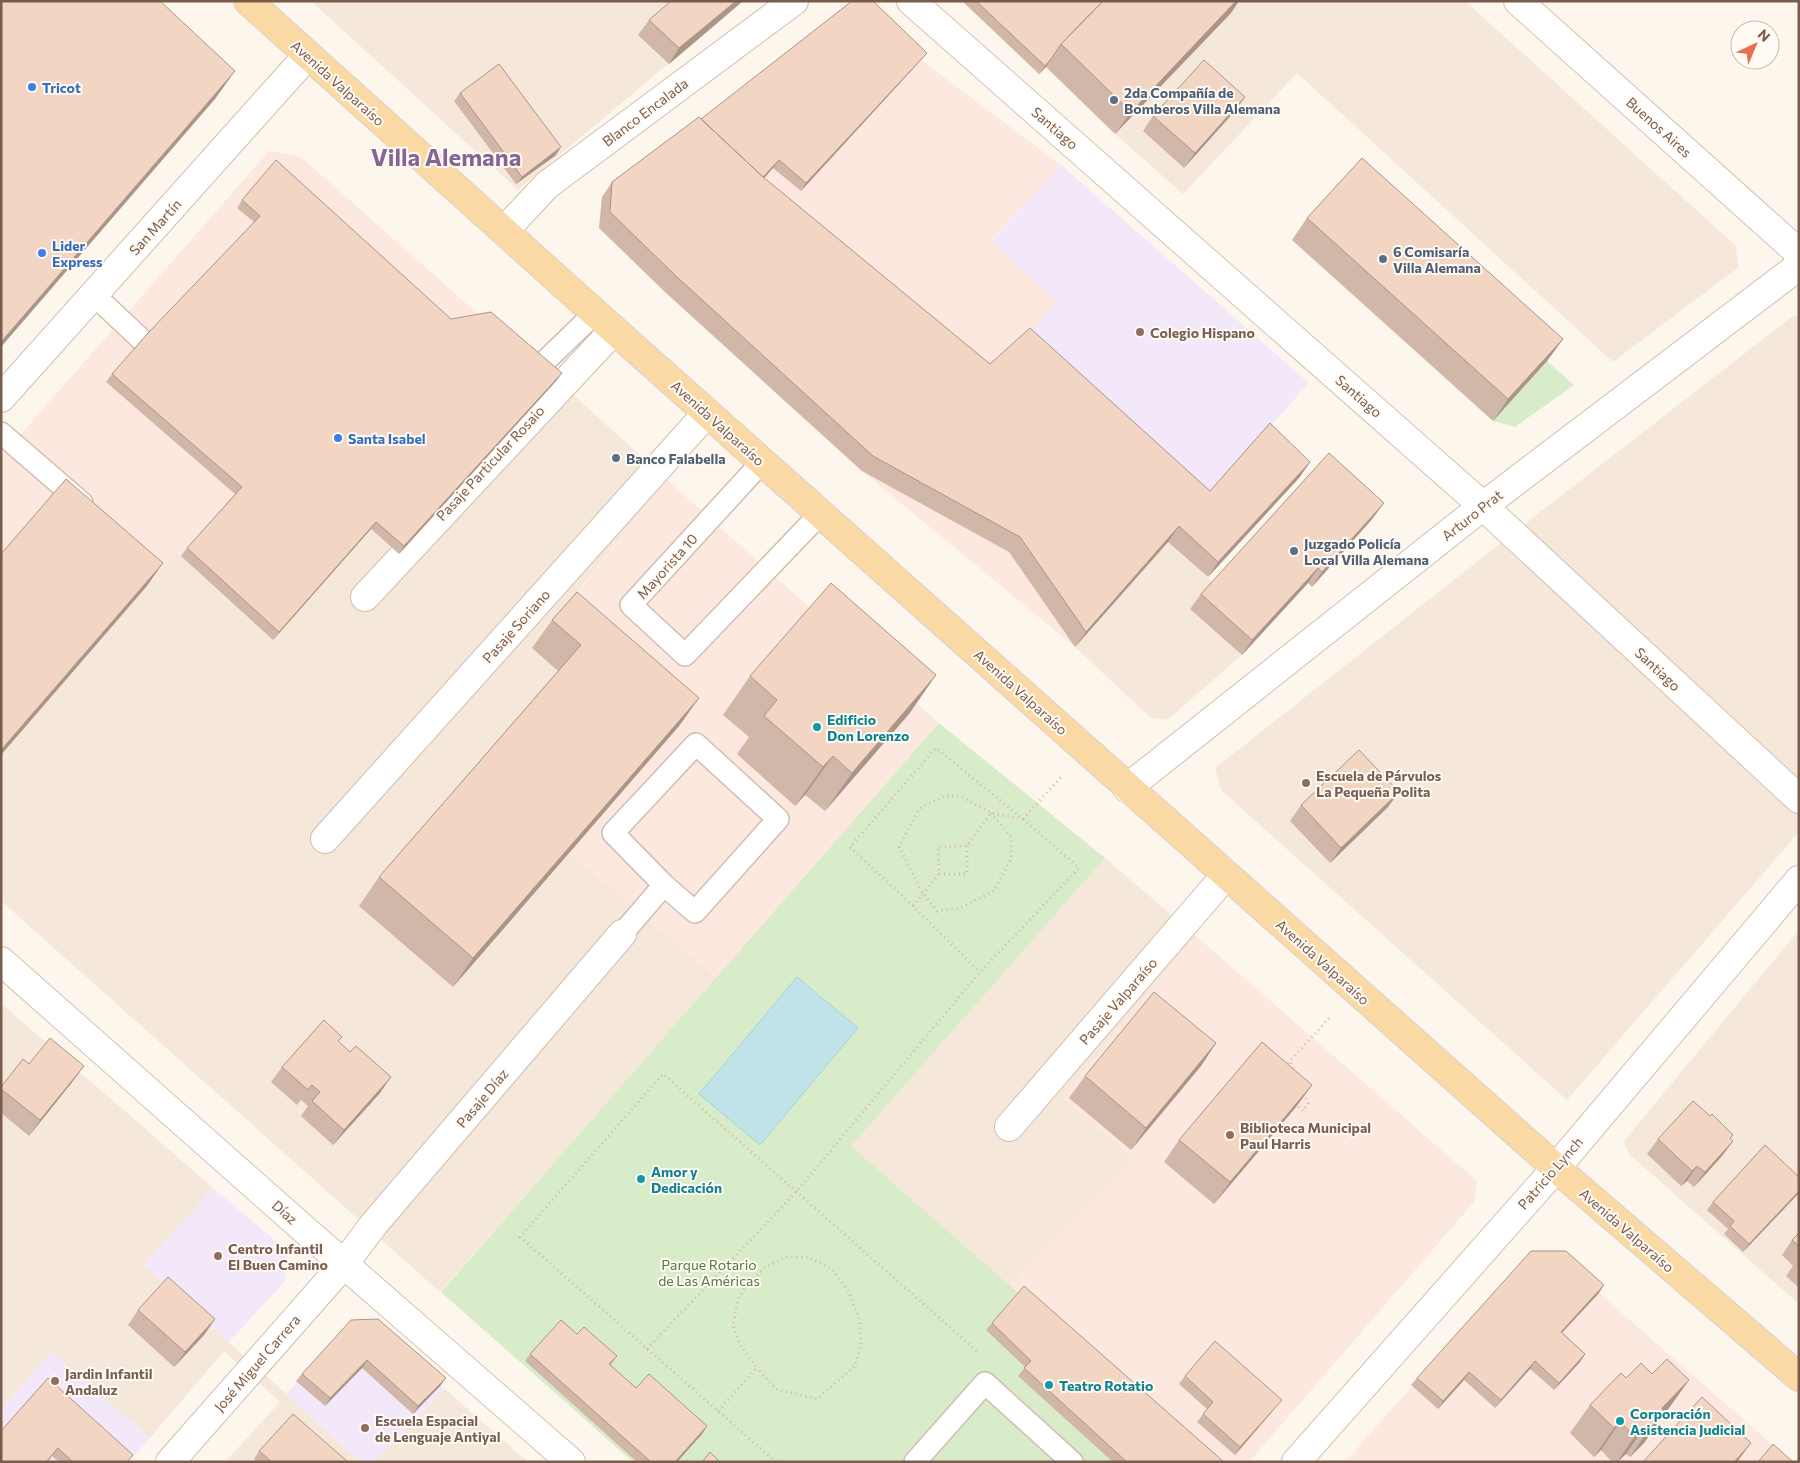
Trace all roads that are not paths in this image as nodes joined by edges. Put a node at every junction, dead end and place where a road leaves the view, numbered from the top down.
1 (248, 1) edge
2 (794, 1) edge
3 (911, 1) edge
4 (1518, 1) edge
5 (308, 55) junction
6 (504, 231) junction
7 (1799, 253) edge
8 (1799, 266) edge
9 (94, 295) junction
10 (605, 322) junction
11 (142, 340) edge
12 (540, 366) edge
13 (1, 398) edge
14 (707, 413) junction
15 (1, 433) edge
16 (762, 462) junction
17 (1483, 506) junction
18 (94, 514) edge
19 (820, 514) junction
20 (365, 596) dead end
21 (1127, 788) junction
22 (1799, 799) edge
23 (325, 839) dead end
24 (1226, 875) junction
25 (1799, 880) edge
26 (664, 885) junction
27 (622, 934) joint
28 (1, 961) edge
29 (1009, 1127) dead end
30 (1556, 1168) junction
31 (344, 1264) junction
32 (1799, 1378) edge
33 (1061, 1458) edge
34 (170, 1462) edge
35 (571, 1462) edge
36 (915, 1462) edge
37 (1296, 1462) edge

1 - 5 main road, Avenida Valparaíso
2 - 6 street, Blanco Encalada
3 - 17 street, Santiago
4 - 7 street, Buenos Aires
5 - 6 main road, Avenida Valparaíso
5 - 9 street, San Martín
6 - 10 main road, Avenida Valparaíso
8 - 17 street, Arturo Prat
9 - 11 lane
9 - 13 street, San Martín
10 - 12 lane
10 - 14 main road, Avenida Valparaíso
10 - 20 street, Pasaje Particular Rosaio
14 - 16 main road, Avenida Valparaíso
14 - 23 street, Pasaje Soriano
15 - 18 lane
16 - 19 main road, Avenida Valparaíso
16 - 19 lane, Mayorista 10
17 - 21 street, Arturo Prat
17 - 22 street, Santiago
19 - 21 main road, Avenida Valparaíso
21 - 24 main road, Avenida Valparaíso
24 - 29 street, Pasaje Valparaíso
24 - 30 main road, Avenida Valparaíso
25 - 30 street, Patricio Lynch
26 - 26 lane
26 - 27 lane
27 - 31 street, Pasaje Díaz
28 - 31 street, Díaz
30 - 32 main road, Avenida Valparaíso
30 - 37 street, Patricio Lynch
31 - 34 street, José Miguel Carrera
31 - 35 street, Díaz
33 - 36 lane

